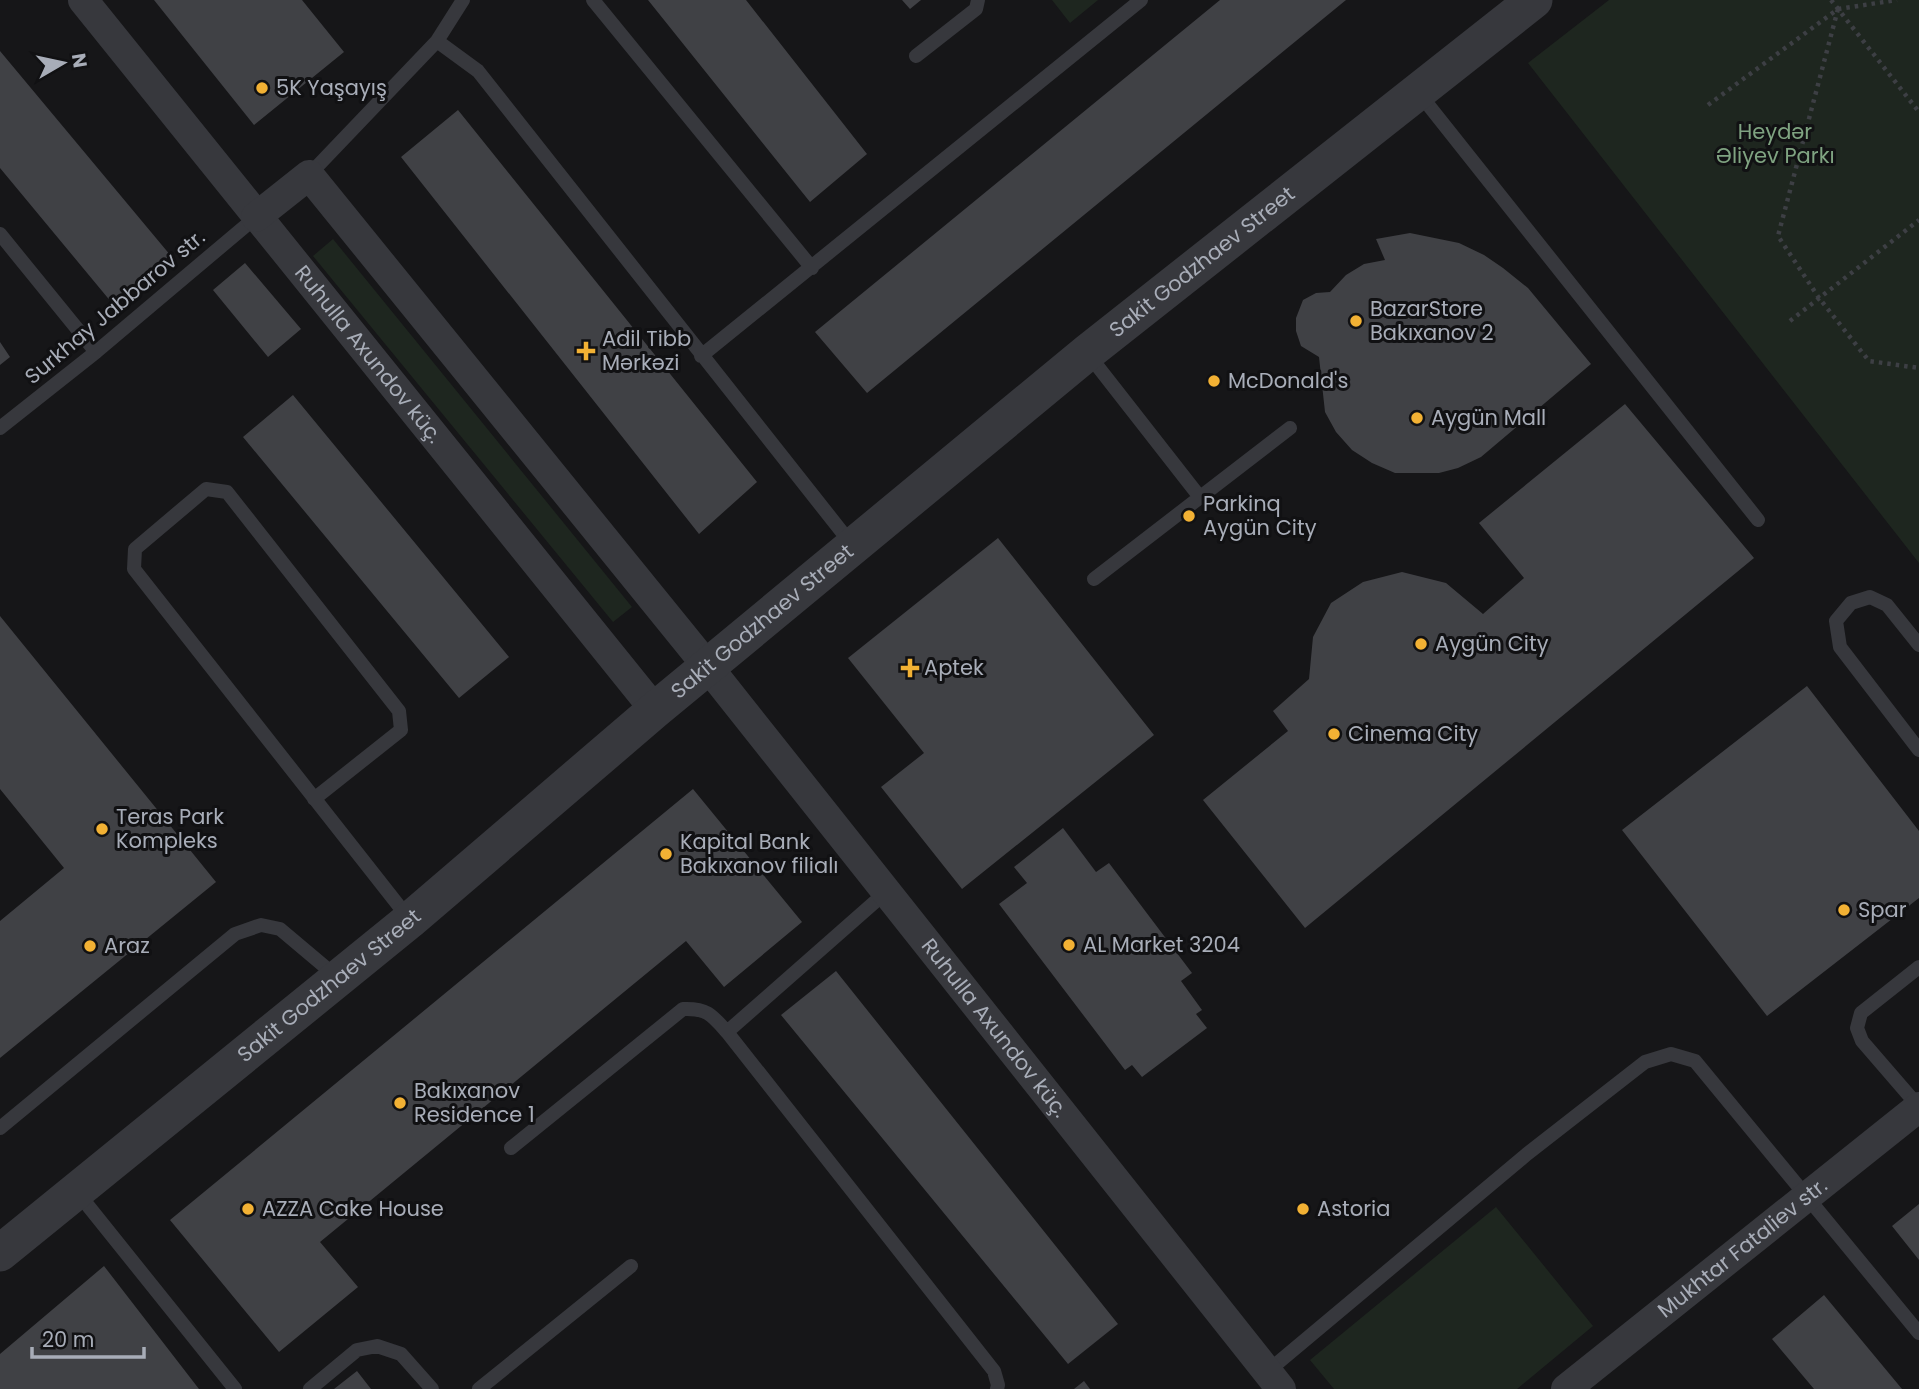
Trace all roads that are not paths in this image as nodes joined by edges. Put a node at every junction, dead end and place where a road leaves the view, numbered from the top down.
1 (83, 0) edge
2 (463, 0) edge
3 (593, 0) edge
4 (978, 0) edge
5 (1141, 0) edge
6 (1534, 0) edge
7 (437, 41) junction
8 (916, 56) dead end
9 (1417, 90) junction
10 (309, 174) junction
11 (256, 217) junction
12 (0, 234) edge
13 (812, 268) junction
14 (96, 352) junction
15 (1088, 352) junction
16 (701, 356) junction
17 (0, 428) edge
18 (1290, 428) dead end
19 (1199, 496) junction
20 (1758, 520) dead end
21 (854, 547) junction
22 (1094, 579) dead end
23 (1919, 645) edge
24 (708, 667) junction
25 (655, 710) junction
26 (1919, 750) edge
27 (314, 799) junction
28 (886, 893) junction
29 (410, 920) junction
30 (1919, 967) edge
31 (338, 978) junction
32 (727, 1032) junction
33 (1919, 1107) edge
34 (0, 1128) edge
35 (512, 1148) dead end
36 (76, 1191) junction
37 (1808, 1197) junction
38 (0, 1253) edge
39 (631, 1266) dead end
40 (1919, 1333) edge
41 (1274, 1380) edge
42 (235, 1389) edge
43 (310, 1389) edge
44 (432, 1389) edge
45 (479, 1389) edge
46 (996, 1389) edge
47 (1566, 1389) edge

1 - 11 street, Ruhulla Axundov küç.
2 - 7 lane
3 - 13 lane
4 - 8 lane
5 - 13 lane
6 - 9 street, Sakit Godzhaev Street
7 - 10 lane
7 - 16 lane
9 - 15 street, Sakit Godzhaev Street
9 - 20 lane
10 - 11 street
10 - 24 street, Ruhulla Axundov küç.
11 - 14 lane, Surkhay Jabbarov str.
11 - 25 street, Ruhulla Axundov küç.
12 - 14 lane
13 - 16 lane
14 - 17 lane, Surkhay Jabbarov str.
15 - 19 lane
15 - 21 street, Sakit Godzhaev Street
16 - 21 lane
18 - 19 lane
19 - 22 lane
21 - 24 street, Sakit Godzhaev Street
23 - 26 lane
24 - 25 street, Sakit Godzhaev Street
24 - 28 street, Ruhulla Axundov küç.
25 - 29 street, Sakit Godzhaev Street
27 - 27 lane
27 - 29 lane
28 - 32 lane
28 - 41 street, Ruhulla Axundov küç.
29 - 31 street, Sakit Godzhaev Street
30 - 33 lane
31 - 34 lane
31 - 36 street, Sakit Godzhaev Street
32 - 35 lane
32 - 46 lane
33 - 37 street, Mukhtar Fataliev str.
36 - 38 street, Sakit Godzhaev Street
36 - 42 lane
37 - 40 lane
37 - 41 lane
37 - 47 street, Mukhtar Fataliev str.
39 - 45 lane
43 - 44 lane

